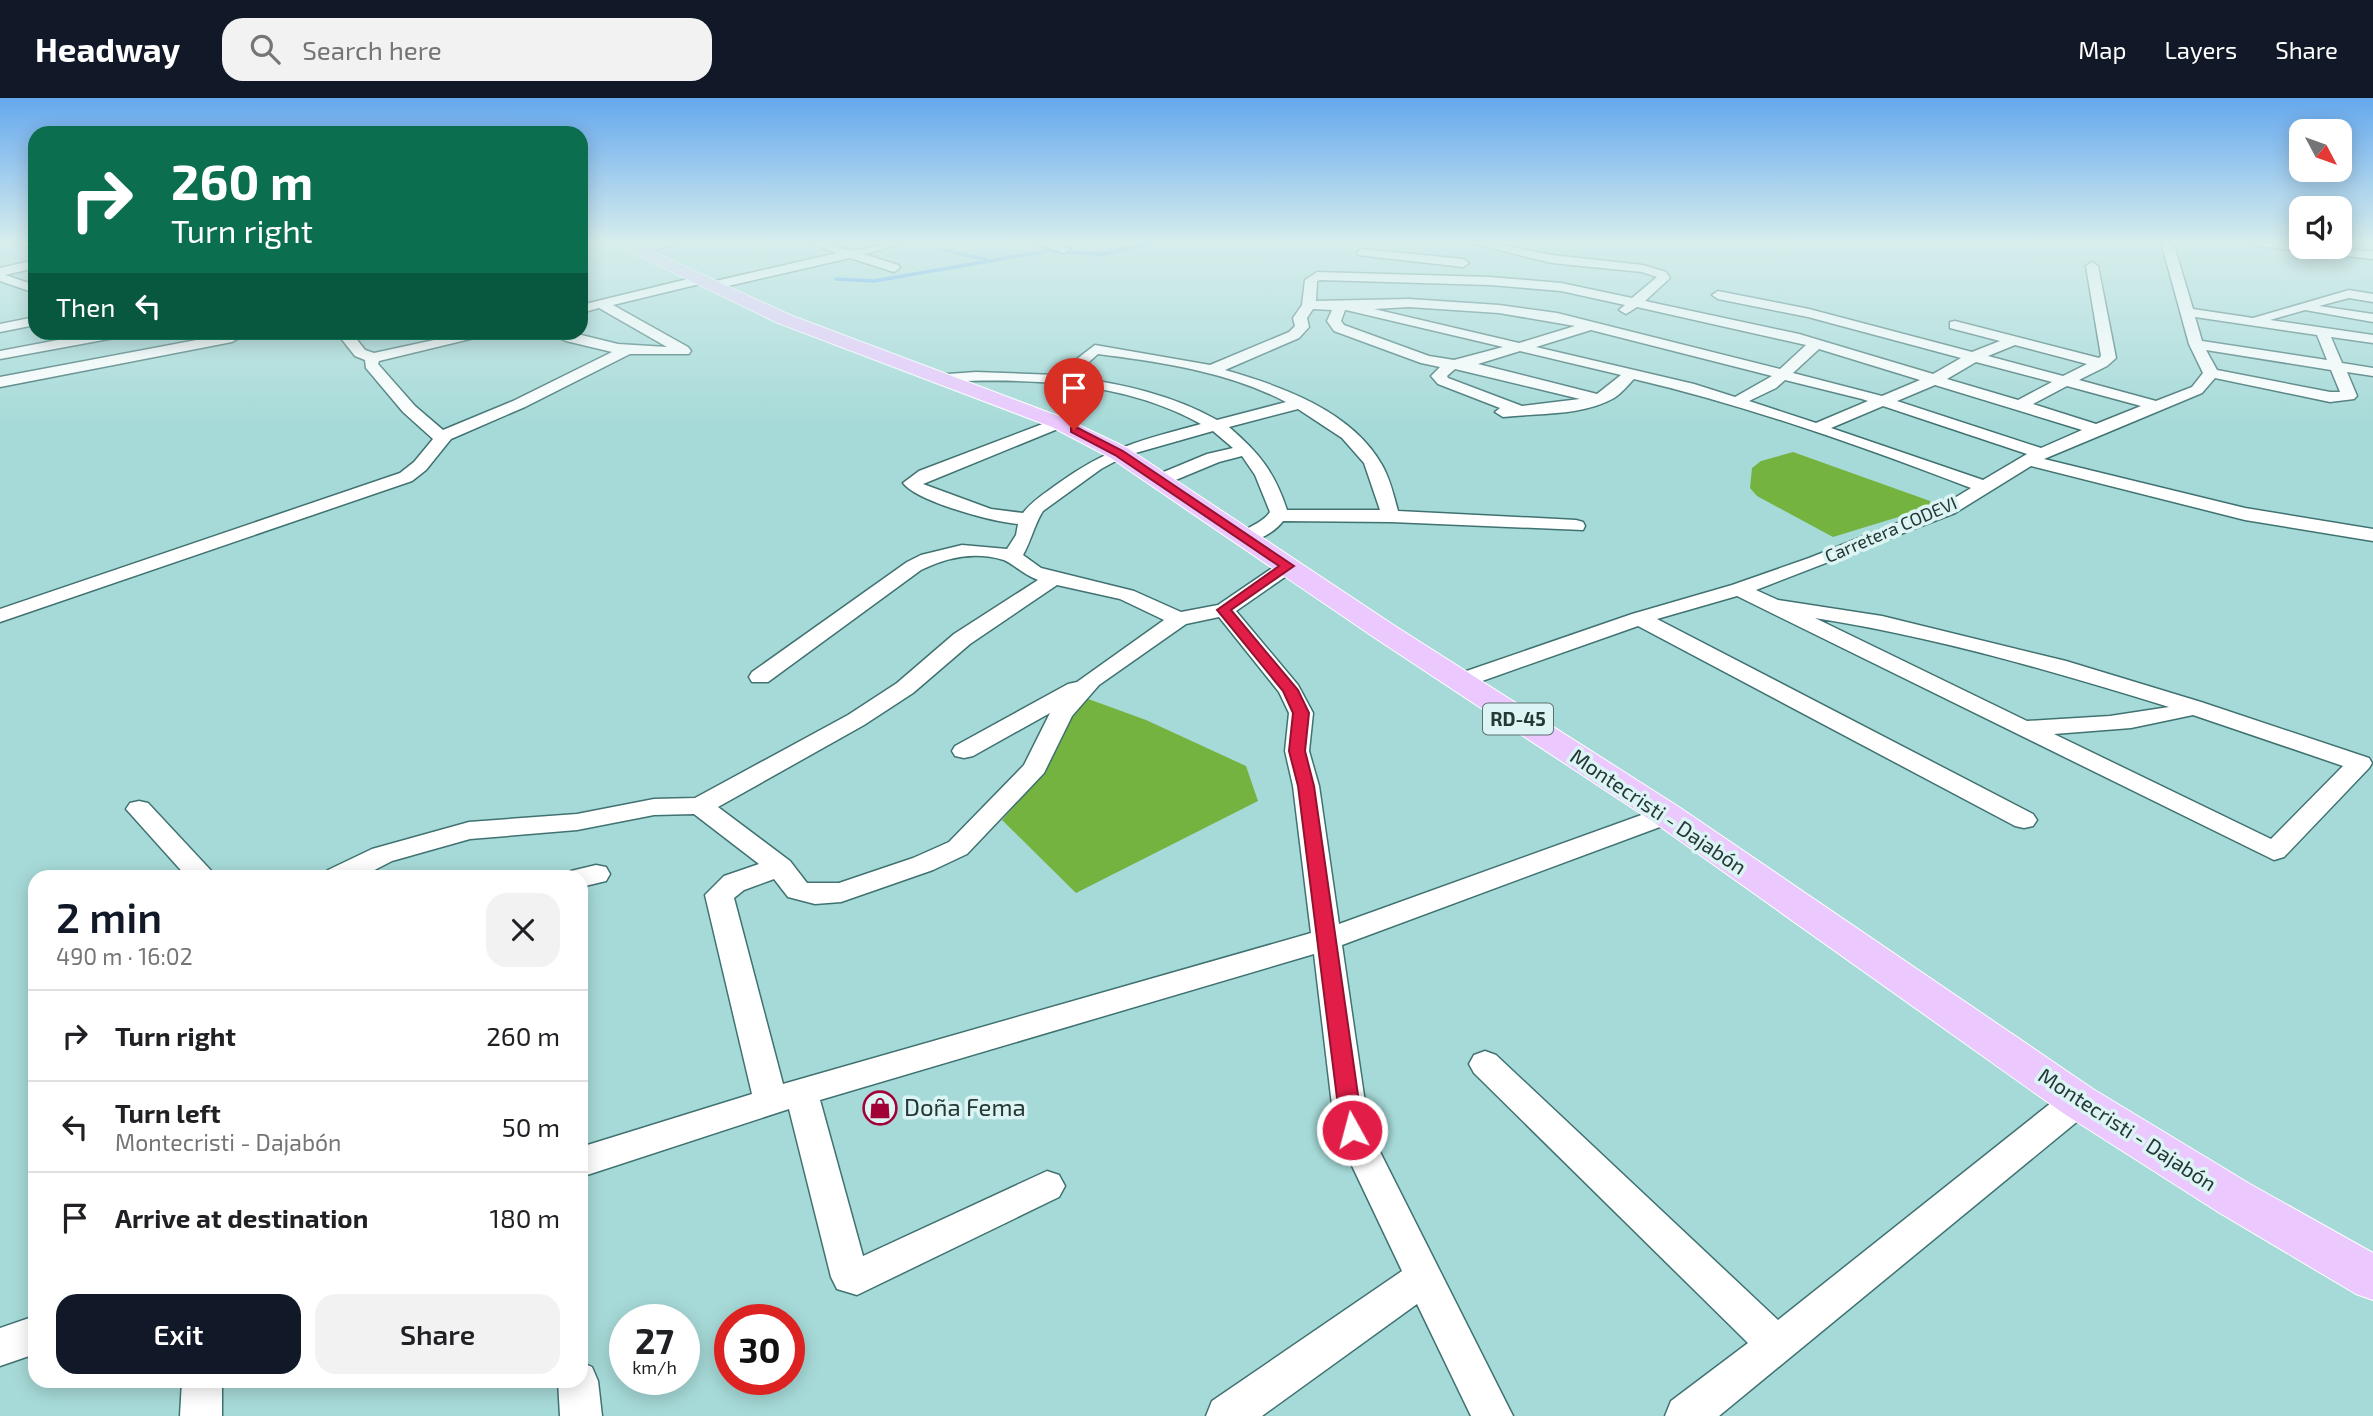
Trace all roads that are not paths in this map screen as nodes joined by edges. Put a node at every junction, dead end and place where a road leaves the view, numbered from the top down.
1 (601, 304) junction
2 (605, 304) edge
3 (745, 304) edge
4 (1398, 304) edge
5 (1417, 304) edge
6 (1637, 304) joint
7 (1715, 304) edge
8 (1772, 304) edge
9 (2099, 304) edge
10 (2185, 304) edge
11 (2314, 304) edge
12 (1309, 305) joint
13 (1343, 306) junction
14 (588, 307) edge
15 (2299, 307) junction
16 (648, 309) dead end
17 (28, 312) edge
18 (2187, 312) junction
19 (623, 315) junction
20 (0, 317) edge
21 (1711, 317) junction
22 (2373, 318) edge
23 (2252, 321) junction
24 (28, 322) edge
25 (1955, 325) dead end
26 (1589, 326) junction
27 (0, 328) edge
28 (2322, 331) junction
29 (2373, 339) edge
30 (52, 340) edge
31 (221, 340) edge
32 (350, 340) edge
33 (455, 340) edge
34 (574, 340) edge
35 (2015, 340) junction
36 (1817, 343) junction
37 (2196, 344) junction
38 (1519, 347) junction
39 (1679, 348) junction
40 (625, 351) junction
41 (0, 355) edge
42 (1975, 356) junction
43 (373, 358) junction
44 (2102, 363) junction
45 (1451, 365) junction
46 (2334, 366) junction
47 (1212, 370) junction
48 (2373, 372) edge
49 (1632, 373) junction
50 (2211, 373) junction
51 (1783, 374) junction
52 (939, 378) junction
53 (1060, 379) junction
54 (1936, 379) junction
55 (2066, 381) junction
56 (0, 382) edge
57 (1595, 398) junction
58 (1883, 401) junction
59 (1736, 402) junction
60 (1301, 403) junction
61 (2020, 405) junction
62 (2155, 405) junction
63 (1519, 410) junction
64 (1484, 414) dead end
65 (1059, 423) junction
66 (1216, 424) junction
67 (1817, 428) junction
68 (2097, 429) junction
69 (443, 439) junction
70 (1245, 450) junction
71 (1119, 453) junction
72 (2035, 457) junction
73 (1160, 480) junction
74 (1985, 487) junction
75 (1277, 515) junction
76 (1391, 516) junction
77 (1028, 519) junction
78 (1576, 526) dead end
79 (2373, 535) edge
80 (1246, 537) junction
81 (1013, 556) junction
82 (1287, 566) junction
83 (1054, 578) junction
84 (1739, 589) junction
85 (1770, 605) junction
86 (1224, 610) junction
87 (0, 615) edge
88 (1639, 618) junction
89 (1179, 619) junction
90 (760, 677) dead end
91 (1091, 680) junction
92 (1460, 681) junction
93 (2193, 707) junction
94 (2024, 729) junction
95 (964, 751) dead end
96 (2366, 763) edge
97 (700, 806) junction
98 (139, 809) dead end
99 (1667, 815) junction
100 (2024, 820) dead end
101 (780, 867) junction
102 (196, 870) edge
103 (352, 870) edge
104 (1328, 939) junction
105 (1486, 1064) dead end
106 (786, 1097) junction
107 (2078, 1101) junction
108 (588, 1160) edge
109 (1047, 1186) dead end
110 (1423, 1278) junction
111 (2373, 1279) edge
112 (28, 1337) edge
113 (1777, 1345) junction
114 (0, 1347) edge
115 (202, 1388) edge
116 (579, 1388) edge
117 (201, 1416) edge
118 (581, 1416) edge
119 (1227, 1416) edge
120 (1492, 1416) edge
121 (1686, 1416) edge

1 - 2 street
1 - 14 street
1 - 19 street
3 - 52 main road, Montecristi - Dajabón / RD-45
4 - 13 street
5 - 26 street
6 - 21 street
6 - 26 street
7 - 21 street
8 - 42 street
9 - 44 street
10 - 18 street
11 - 15 street
12 - 13 street
12 - 47 street
13 - 38 street
13 - 45 street
15 - 22 street
15 - 23 street
16 - 19 street
17 - 20 street
18 - 23 street
18 - 37 street
19 - 40 street
21 - 36 street
21 - 39 street
23 - 28 street
24 - 27 street
25 - 35 street
26 - 38 street
26 - 39 street
28 - 29 street
28 - 46 street
30 - 41 street
31 - 56 street
32 - 43 street
33 - 43 street
34 - 40 street
35 - 42 street
35 - 44 street
36 - 51 street
36 - 54 street
37 - 46 street
37 - 50 street
38 - 45 street
38 - 49 street
39 - 51 street
40 - 69 street
42 - 54 street
42 - 55 street
43 - 69 street
44 - 55 street
45 - 57 street
45 - 63 street
46 - 48 street
46 - 50 street
47 - 53 street
47 - 60 street
49 - 57 street
49 - 59 street
50 - 62 street, Carretera CODEVI
51 - 58 street
51 - 59 street
52 - 53 street
52 - 65 main road, Montecristi - Dajabón / RD-45
53 - 66 street
54 - 58 street
54 - 61 street
55 - 61 street
55 - 62 street
57 - 63 street
58 - 67 street
58 - 72 street
59 - 67 street
60 - 66 street
60 - 76 street
61 - 68 street
62 - 68 street, Carretera CODEVI
63 - 64 street
65 - 71 main road, Montecristi - Dajabón / RD-45
65 - 77 street
66 - 70 street
66 - 71 street
67 - 74 street
68 - 72 street, Carretera CODEVI
69 - 87 street
70 - 73 street
70 - 75 street
71 - 73 main road, Montecristi - Dajabón / RD-45
71 - 77 street
72 - 74 street, Carretera CODEVI
72 - 79 street
73 - 80 main road, Montecristi - Dajabón / RD-45
74 - 84 street, Carretera CODEVI
75 - 76 street
75 - 80 street
76 - 78 street
77 - 81 street
80 - 82 main road, Montecristi - Dajabón / RD-45
81 - 83 street
81 - 90 street
82 - 86 street
82 - 92 main road, Montecristi - Dajabón / RD-45
83 - 89 street
83 - 97 street
84 - 85 street
84 - 88 street, Carretera CODEVI
85 - 93 street
85 - 94 street
86 - 89 street
86 - 104 street
88 - 92 street, Carretera CODEVI
88 - 100 street
89 - 91 street
91 - 95 street
91 - 101 street
92 - 99 main road, Montecristi - Dajabón / RD-45
93 - 94 street
93 - 96 street
94 - 96 street
97 - 101 street
97 - 103 street
98 - 102 street
99 - 104 street
99 - 107 main road, Montecristi - Dajabón / RD-45
101 - 106 street
104 - 106 street
104 - 110 street
105 - 113 street
106 - 108 street
106 - 109 street
107 - 111 main road, Montecristi - Dajabón / RD-45
107 - 113 street
110 - 119 street
110 - 120 street
112 - 114 street
113 - 121 street
115 - 117 street
116 - 118 street

